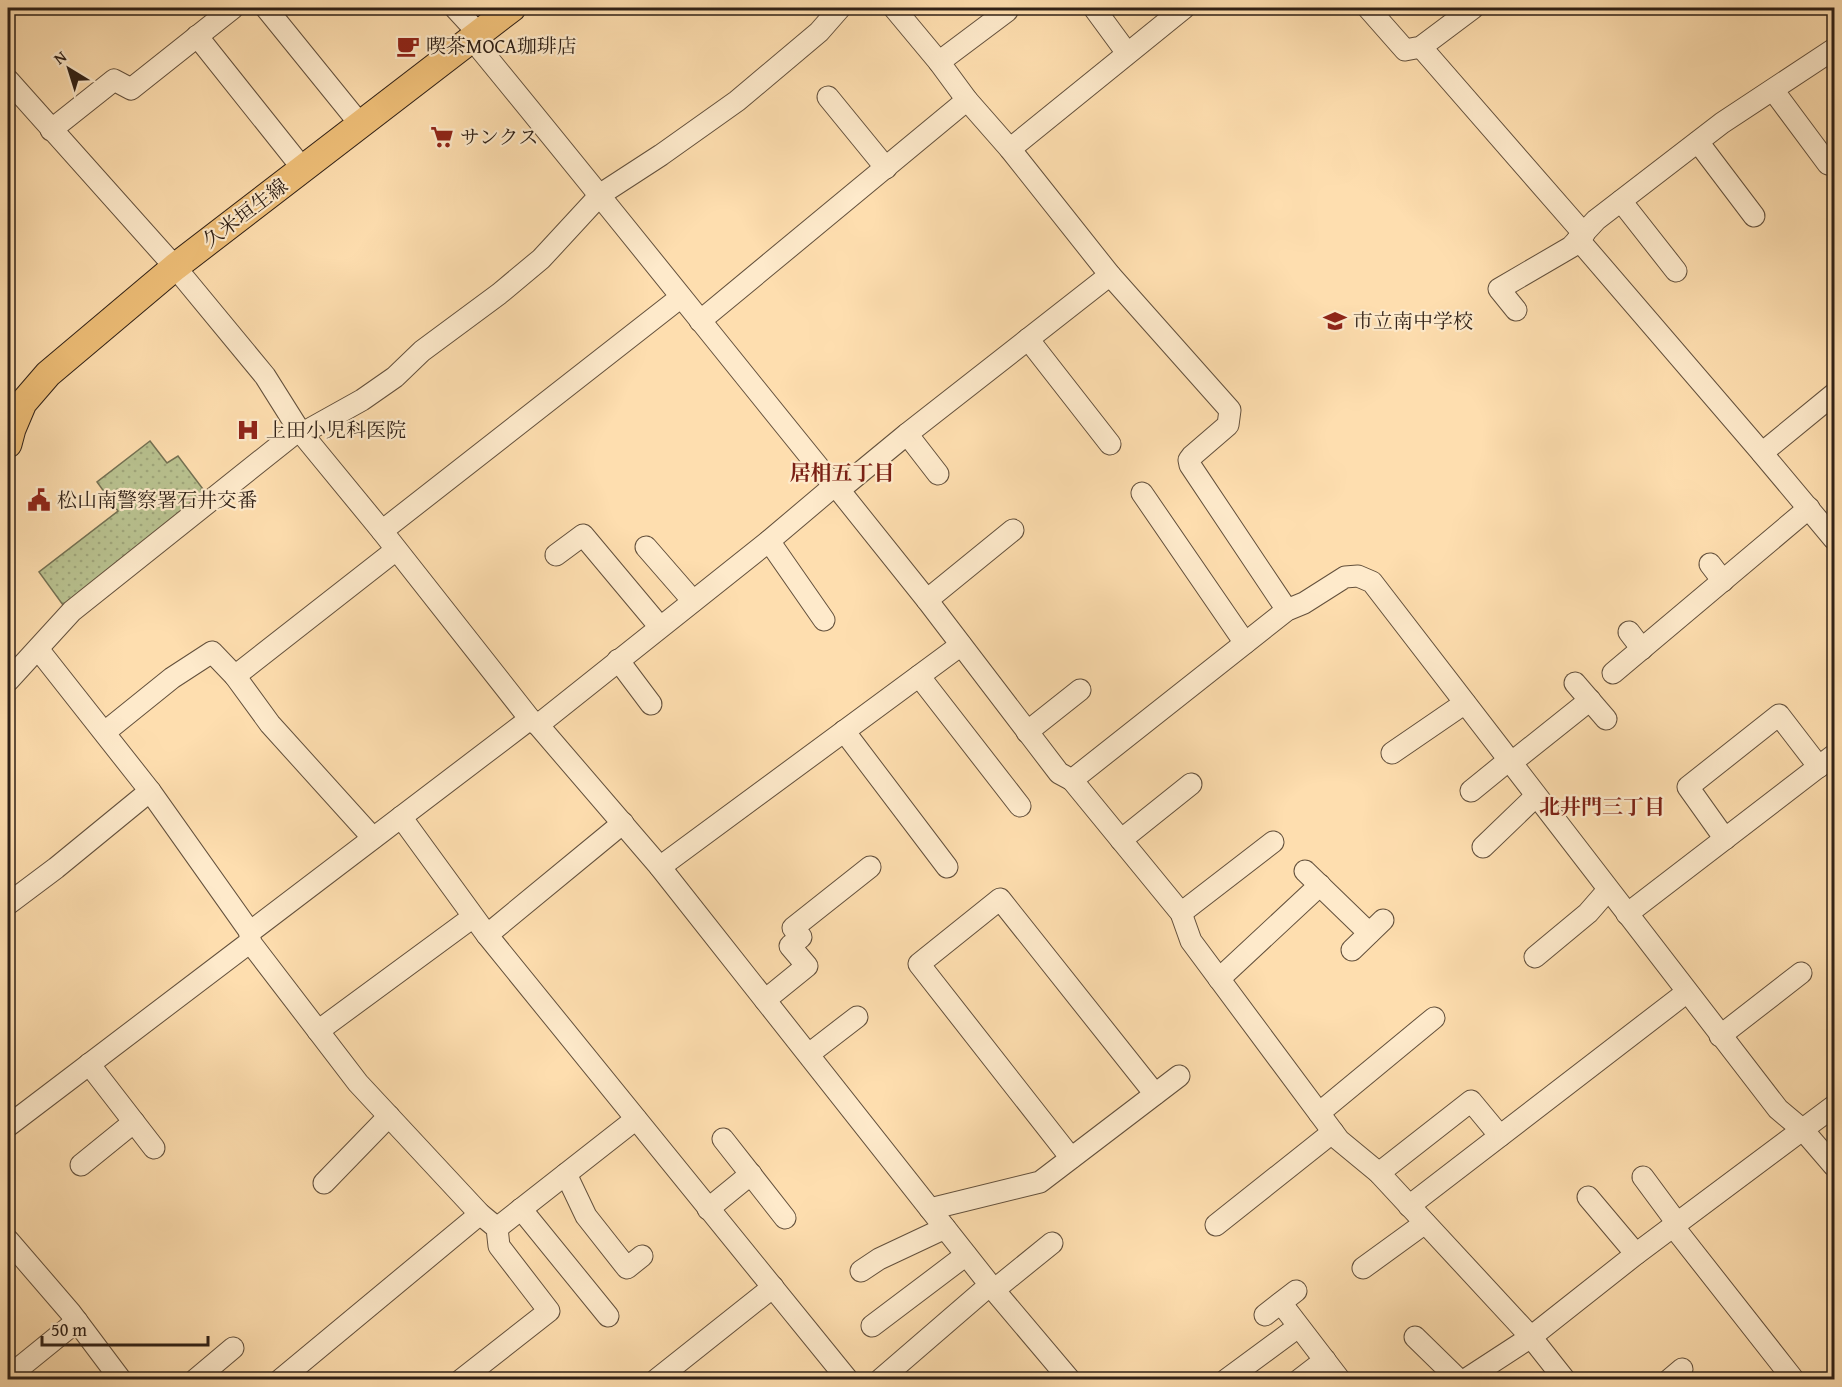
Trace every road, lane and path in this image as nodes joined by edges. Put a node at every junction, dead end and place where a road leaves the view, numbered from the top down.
1 (233, 8) edge
2 (266, 8) edge
3 (455, 8) edge
4 (512, 8) edge
5 (840, 8) edge
6 (894, 8) edge
7 (1094, 8) edge
8 (1184, 8) edge
9 (1368, 8) edge
10 (1473, 8) edge
11 (1007, 11) dead end
12 (197, 36) junction
13 (475, 37) junction
14 (1421, 47) junction
15 (1834, 49) edge
16 (1127, 53) junction
17 (939, 62) junction
18 (8, 80) edge
19 (1773, 90) junction
20 (828, 97) dead end
21 (967, 99) junction
22 (360, 124) junction
23 (51, 130) junction
24 (1698, 142) junction
25 (1010, 149) junction
26 (1828, 164) dead end
27 (886, 168) junction
28 (303, 169) junction
29 (600, 194) junction
30 (1621, 201) junction
31 (1754, 216) dead end
32 (1581, 237) junction
33 (175, 267) junction
34 (1676, 271) dead end
35 (1110, 275) junction
36 (681, 297) junction
37 (1516, 310) dead end
38 (700, 321) junction
39 (1028, 339) junction
40 (1834, 394) edge
41 (9, 432) edge
42 (300, 432) junction
43 (907, 434) junction
44 (1110, 444) dead end
45 (1762, 453) junction
46 (938, 474) dead end
47 (837, 488) junction
48 (1142, 493) dead end
49 (1834, 508) edge
50 (1812, 511) junction
51 (1013, 530) dead end
52 (382, 531) junction
53 (1834, 540) edge
54 (769, 541) junction
55 (646, 547) dead end
56 (396, 550) junction
57 (556, 555) dead end
58 (927, 600) junction
59 (693, 601) junction
60 (1287, 610) junction
61 (824, 620) dead end
62 (660, 627) junction
63 (1629, 632) dead end
64 (1245, 643) junction
65 (961, 645) junction
66 (38, 649) junction
67 (1642, 649) junction
68 (618, 660) junction
69 (1613, 673) dead end
70 (235, 675) junction
71 (919, 676) junction
72 (8, 681) edge
73 (1575, 683) dead end
74 (1080, 690) dead end
75 (1590, 700) junction
76 (651, 704) dead end
77 (1465, 704) junction
78 (1606, 720) dead end
79 (534, 722) junction
80 (844, 731) junction
81 (105, 732) junction
82 (1027, 732) junction
83 (1392, 753) dead end
84 (1510, 761) junction
85 (1827, 761) edge
86 (1072, 780) junction
87 (1191, 784) dead end
88 (150, 790) junction
89 (1471, 791) dead end
90 (1536, 796) junction
91 (1020, 806) dead end
92 (401, 817) junction
93 (623, 823) junction
94 (373, 838) junction
95 (1725, 839) junction
96 (1121, 840) junction
97 (1273, 842) dead end
98 (1483, 847) dead end
99 (660, 867) junction
100 (870, 867) dead end
101 (947, 867) dead end
102 (1608, 890) junction
103 (8, 904) edge
104 (1181, 914) junction
105 (1627, 914) junction
106 (473, 917) junction
107 (487, 935) junction
108 (250, 937) junction
109 (1352, 950) dead end
110 (1535, 957) dead end
111 (1802, 973) dead end
112 (1219, 979) junction
113 (1687, 992) junction
114 (765, 1000) junction
115 (857, 1017) dead end
116 (1434, 1018) dead end
117 (318, 1031) junction
118 (1720, 1036) junction
119 (809, 1054) junction
120 (89, 1064) junction
121 (1179, 1076) dead end
122 (1155, 1094) junction
123 (1834, 1106) edge
124 (1319, 1113) junction
125 (389, 1116) junction
126 (636, 1119) junction
127 (134, 1122) junction
128 (8, 1126) edge
129 (1803, 1130) junction
130 (1333, 1132) junction
131 (1500, 1137) junction
132 (723, 1139) dead end
133 (154, 1148) dead end
134 (1071, 1158) junction
135 (81, 1165) dead end
136 (1834, 1166) edge
137 (1379, 1173) junction
138 (566, 1174) junction
139 (751, 1174) junction
140 (1643, 1177) dead end
141 (324, 1184) dead end
142 (1588, 1197) dead end
143 (1409, 1206) junction
144 (521, 1209) junction
145 (708, 1209) junction
146 (930, 1209) junction
147 (480, 1214) junction
148 (785, 1218) dead end
149 (1425, 1224) junction
150 (1216, 1225) dead end
151 (1675, 1225) junction
152 (497, 1228) junction
153 (945, 1228) junction
154 (8, 1240) edge
155 (1052, 1243) dead end
156 (1636, 1254) junction
157 (966, 1255) junction
158 (642, 1256) dead end
159 (1363, 1268) dead end
160 (861, 1271) dead end
161 (773, 1287) junction
162 (992, 1288) junction
163 (1280, 1303) dead end
164 (608, 1316) dead end
165 (77, 1321) junction
166 (872, 1326) dead end
167 (1298, 1327) junction
168 (1415, 1336) dead end
169 (1531, 1337) junction
170 (233, 1348) dead end
171 (1325, 1360) junction
172 (8, 1377) edge
173 (121, 1380) edge
174 (195, 1380) edge
175 (280, 1380) edge
176 (461, 1380) edge
177 (656, 1380) edge
178 (848, 1380) edge
179 (880, 1380) edge
180 (1070, 1380) edge
181 (1226, 1380) edge
182 (1299, 1380) edge
183 (1340, 1380) edge
184 (1459, 1380) edge
185 (1465, 1380) edge
186 (1565, 1380) edge
187 (1794, 1380) edge

1 - 12 street
2 - 22 street
3 - 13 street
4 - 13 main road, 久米垣生線
5 - 29 street
6 - 17 street
7 - 16 street
8 - 16 street
9 - 14 street
10 - 14 street
11 - 17 street
12 - 23 street
12 - 28 street
13 - 22 main road, 久米垣生線
13 - 29 street
14 - 32 street
15 - 19 street
16 - 25 street
17 - 21 street
18 - 23 street
19 - 24 street
19 - 26 street
20 - 27 street
21 - 25 street
21 - 27 street
22 - 28 main road, 久米垣生線
23 - 33 street
24 - 30 street
24 - 31 street
25 - 35 street
27 - 38 street
28 - 33 main road, 久米垣生線
29 - 36 street
29 - 42 street
30 - 32 street
30 - 34 street
32 - 37 street
32 - 45 street
33 - 41 main road, 久米垣生線
33 - 42 street
35 - 39 street
35 - 60 street
36 - 38 street
36 - 52 street
38 - 47 street
39 - 43 street
39 - 44 street
40 - 45 street
42 - 52 street
42 - 66 street
43 - 46 street
43 - 47 street
45 - 50 street
47 - 54 street
47 - 58 street
48 - 64 street
49 - 50 street
50 - 53 street
50 - 67 street
51 - 58 street
52 - 56 street
54 - 59 street
54 - 61 street
55 - 59 street
56 - 70 street
56 - 79 street
57 - 62 street
58 - 65 street
59 - 62 street
60 - 64 street
60 - 77 street
62 - 68 street
63 - 67 street
64 - 86 street
65 - 71 street
65 - 82 street
66 - 72 street
66 - 81 street
67 - 69 street
68 - 76 street
68 - 79 street
70 - 81 street
70 - 94 street
71 - 80 street
71 - 91 street
73 - 75 street
74 - 82 street
75 - 78 street
75 - 84 street
77 - 83 street
77 - 84 street
79 - 92 street
79 - 93 street
80 - 99 street
80 - 101 street
81 - 88 street
82 - 86 street
84 - 89 street
84 - 90 street
85 - 95 street
85 - 95 street
86 - 96 street
87 - 96 street
88 - 103 street
88 - 108 street
90 - 98 street
90 - 102 street
92 - 94 street
92 - 106 street
93 - 99 street
93 - 107 street
94 - 108 street
95 - 105 street
96 - 104 street
97 - 104 street
99 - 114 street
100 - 114 street
102 - 105 street
102 - 110 street
104 - 112 street
105 - 113 street
106 - 107 street
106 - 117 street
107 - 126 street
108 - 117 street
108 - 120 street
109 - 112 street
111 - 118 street
112 - 124 street
113 - 118 street
113 - 131 street
114 - 119 street
115 - 119 street
116 - 124 street
117 - 125 street
118 - 129 street
119 - 146 street
120 - 127 street
120 - 128 street
121 - 122 street
122 - 134 street
122 - 134 street
123 - 129 street
124 - 130 street
125 - 141 street
125 - 147 street
126 - 138 street
126 - 145 street
127 - 133 street
127 - 135 street
129 - 136 street
129 - 151 street
130 - 137 street
130 - 150 street
131 - 137 street
131 - 143 street
132 - 139 street
134 - 146 street
137 - 143 street
138 - 144 street
138 - 158 street
139 - 145 street
139 - 148 street
140 - 151 street
142 - 156 street
143 - 149 street
144 - 152 street
144 - 164 street
145 - 161 street
146 - 153 street
147 - 152 street
147 - 175 street
149 - 159 street
149 - 169 street
151 - 156 street
151 - 187 street
152 - 176 street
153 - 157 street
153 - 160 street
154 - 165 street
155 - 162 street
156 - 169 street
157 - 162 street
157 - 166 street
161 - 177 street
161 - 178 street
162 - 179 street
162 - 180 street
163 - 167 street
165 - 172 street
165 - 173 street
167 - 171 street
167 - 181 street
168 - 184 street
169 - 185 street
169 - 186 street
170 - 174 street
171 - 182 street
171 - 183 street

